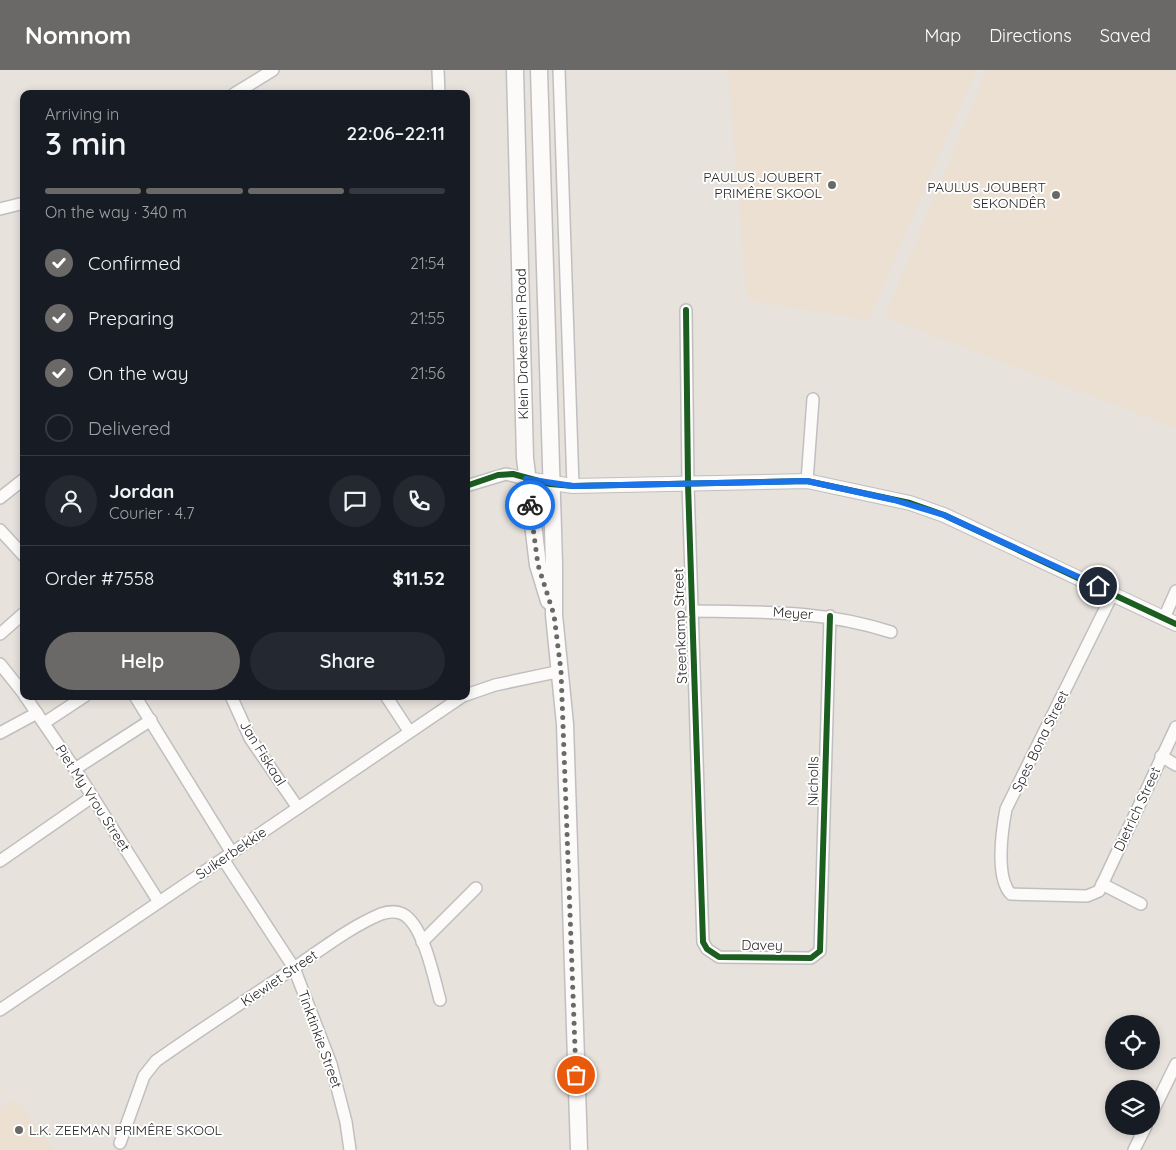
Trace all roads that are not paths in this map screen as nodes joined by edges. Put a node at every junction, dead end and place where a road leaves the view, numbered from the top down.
1 (273, 70) edge
2 (438, 70) edge
3 (515, 70) edge
4 (538, 70) edge
5 (559, 70) edge
6 (240, 90) edge
7 (438, 90) edge
8 (20, 204) edge
9 (0, 209) edge
10 (686, 310) dead end
11 (813, 400) dead end
12 (526, 479) junction
13 (807, 481) junction
14 (20, 482) edge
15 (550, 484) junction
16 (688, 484) junction
17 (470, 485) edge
18 (573, 486) junction
19 (0, 498) edge
20 (0, 530) edge
21 (20, 552) edge
22 (1176, 591) edge
23 (1113, 593) junction
24 (692, 611) junction
25 (554, 615) junction
26 (20, 616) edge
27 (830, 616) junction
28 (1170, 621) edge
29 (891, 632) dead end
30 (0, 634) edge
31 (0, 664) edge
32 (561, 671) junction
33 (20, 690) edge
34 (470, 693) edge
35 (28, 700) edge
36 (79, 700) edge
37 (138, 700) edge
38 (233, 700) edge
39 (389, 700) edge
40 (457, 700) edge
41 (38, 712) junction
42 (151, 720) junction
43 (44, 723) junction
44 (1176, 727) edge
45 (409, 731) junction
46 (0, 733) edge
47 (1161, 756) junction
48 (1176, 764) edge
49 (75, 769) junction
50 (92, 797) junction
51 (298, 808) junction
52 (227, 856) junction
53 (0, 861) edge
54 (476, 888) dead end
55 (1100, 888) junction
56 (159, 902) junction
57 (1141, 904) dead end
58 (422, 942) junction
59 (703, 942) joint
60 (821, 946) joint
61 (294, 968) junction
62 (440, 1000) dead end
63 (0, 1010) edge
64 (1176, 1064) edge
65 (1160, 1097) edge
66 (1142, 1135) edge
67 (120, 1143) dead end
68 (350, 1150) edge
69 (579, 1150) edge
70 (1134, 1150) edge

1 - 6 street
2 - 7 street
3 - 12 main road, Klein Drakenstein Road
4 - 15 main road, Klein Drakenstein Road
5 - 18 street
8 - 9 street
10 - 16 street, Steenkamp Street
11 - 13 street
12 - 15 street
12 - 17 street
12 - 25 main road, Klein Drakenstein Road
13 - 16 street
13 - 23 street
14 - 19 street
15 - 18 street
15 - 25 main road, Klein Drakenstein Road
16 - 18 street
16 - 24 street, Steenkamp Street
20 - 21 street
22 - 28 street
23 - 28 street
23 - 55 street, Spes Bona Street
24 - 27 street, Meyer
24 - 59 street, Steenkamp Street
25 - 32 main road, Klein Drakenstein Road
26 - 30 street
27 - 29 street, Meyer
27 - 60 street, Nicholls
31 - 33 street, Piet My Vrou Street
32 - 34 street, Suikerbekkie
32 - 69 main road, Klein Drakenstein Road
35 - 41 street, Piet My Vrou Street
36 - 43 street
37 - 42 street, Tinktinkie Street
38 - 51 street, Jan Fiskaal
39 - 45 street
40 - 45 street, Suikerbekkie
41 - 43 street, Piet My Vrou Street
41 - 46 street
42 - 49 street
42 - 52 street, Tinktinkie Street
43 - 49 street, Piet My Vrou Street
44 - 47 street, Dietrich Street
45 - 51 street, Suikerbekkie
47 - 48 street
47 - 55 street, Dietrich Street
49 - 50 street, Piet My Vrou Street
50 - 53 street
50 - 56 street, Piet My Vrou Street
51 - 52 street, Suikerbekkie
52 - 56 street, Suikerbekkie
52 - 61 street, Tinktinkie Street
54 - 58 street
55 - 57 street
56 - 63 street, Suikerbekkie
58 - 61 street, Kiewiet Street
58 - 62 street, Kiewiet Street
59 - 60 street, Davey
61 - 67 street, Kiewiet Street
61 - 68 street, Tinktinkie Street
64 - 65 street
66 - 70 street

